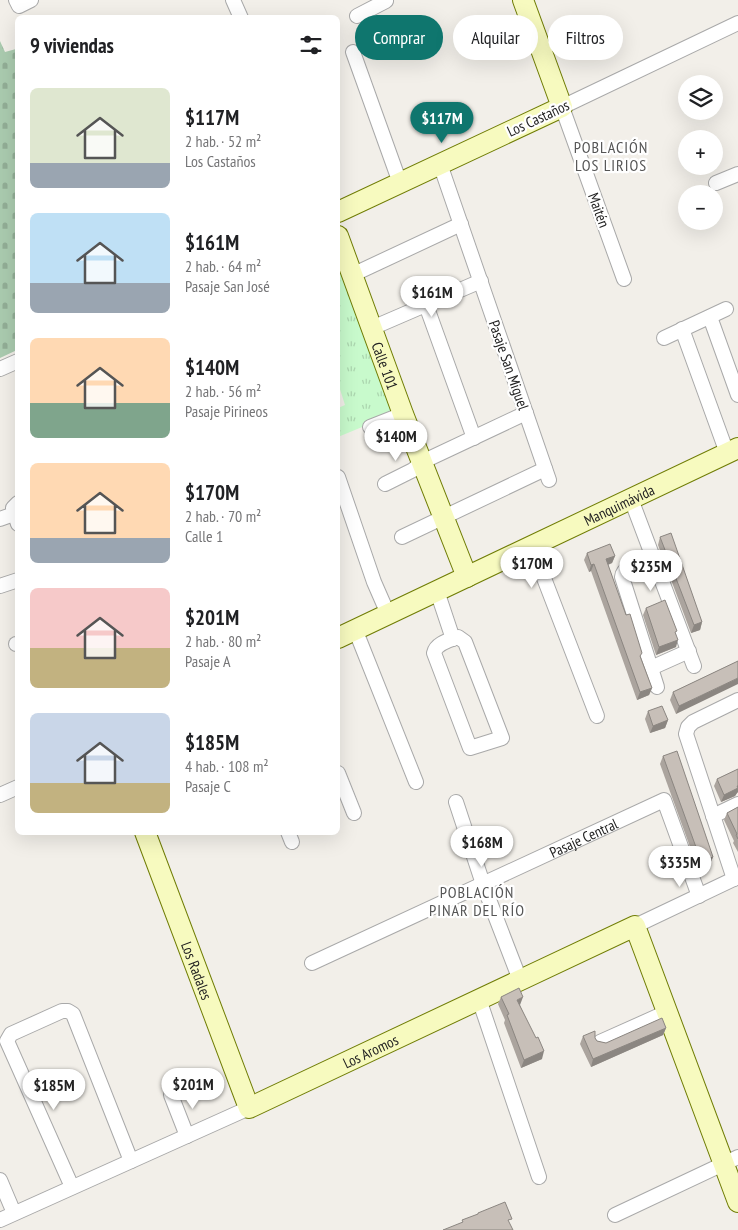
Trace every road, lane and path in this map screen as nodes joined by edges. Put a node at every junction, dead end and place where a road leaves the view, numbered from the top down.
1 (233, 0) edge
2 (386, 0) edge
3 (523, 0) edge
4 (240, 15) edge
5 (359, 15) edge
6 (738, 22) edge
7 (353, 52) dead end
8 (562, 108) junction
9 (440, 164) junction
10 (738, 174) edge
11 (400, 183) junction
12 (716, 183) dead end
13 (340, 211) edge
14 (461, 224) junction
15 (340, 242) edge
16 (352, 275) junction
17 (624, 279) dead end
18 (480, 281) junction
19 (426, 305) junction
20 (726, 310) dead end
21 (710, 317) junction
22 (372, 328) junction
23 (682, 329) junction
24 (664, 338) dead end
25 (15, 362) edge
26 (0, 369) edge
27 (738, 395) edge
28 (526, 413) junction
29 (403, 414) junction
30 (370, 427) dead end
31 (474, 438) junction
32 (732, 450) edge
33 (422, 462) junction
34 (340, 483) edge
35 (385, 484) dead end
36 (632, 498) junction
37 (15, 512) edge
38 (443, 518) junction
39 (0, 519) edge
40 (402, 538) dead end
41 (533, 545) junction
42 (653, 558) junction
43 (466, 577) junction
44 (15, 581) edge
45 (0, 586) edge
46 (437, 591) junction
47 (388, 614) junction
48 (343, 632) edge
49 (453, 639) junction
50 (689, 651) junction
51 (694, 666) dead end
52 (651, 668) junction
53 (657, 687) dead end
54 (738, 700) edge
55 (597, 716) dead end
56 (340, 778) edge
57 (416, 782) dead end
58 (15, 788) edge
59 (0, 795) edge
60 (456, 802) dead end
61 (738, 804) edge
62 (354, 813) dead end
63 (713, 816) junction
64 (146, 835) edge
65 (736, 878) edge
66 (483, 884) junction
67 (699, 896) junction
68 (635, 926) junction
69 (312, 963) dead end
70 (520, 980) junction
71 (479, 1000) junction
72 (667, 1012) junction
73 (600, 1042) edge
74 (171, 1095) dead end
75 (249, 1108) junction
76 (188, 1136) junction
77 (731, 1160) edge
78 (131, 1161) junction
79 (539, 1177) dead end
80 (0, 1180) edge
81 (72, 1187) junction
82 (738, 1202) edge
83 (14, 1213) junction
84 (615, 1215) dead end
85 (0, 1220) edge

1 - 4 street
2 - 5 street
3 - 8 street, Maitén
6 - 8 street, Los Castaños
7 - 11 street
8 - 9 street, Los Castaños
8 - 17 street, Maitén
9 - 11 street, Los Castaños
9 - 14 street, Pasaje San Miguel
10 - 12 street
11 - 13 street, Los Castaños
14 - 16 street
14 - 18 street, Pasaje San Miguel
15 - 16 street, Calle 101
16 - 22 street, Calle 101
18 - 19 street
18 - 28 street, Pasaje San Miguel
19 - 22 street
19 - 31 street
20 - 21 street
21 - 23 street
21 - 27 street
22 - 29 street, Calle 101
23 - 24 street
23 - 32 street
25 - 26 street
28 - 31 street
28 - 38 street, Pasaje San Miguel
29 - 30 street
29 - 33 street, Calle 101
31 - 33 street
32 - 36 street, Manquimávida
33 - 35 street
33 - 38 street, Calle 101
34 - 47 street
36 - 41 street, Manquimávida
36 - 42 street
37 - 39 street
38 - 40 street
38 - 43 street, Calle 101
41 - 43 street, Manquimávida
41 - 55 street
42 - 50 street
42 - 52 street
43 - 46 street, Manquimávida
44 - 45 street
46 - 47 street, Manquimávida
46 - 49 street
47 - 48 street, Manquimávida
48 - 57 street
49 - 49 street
50 - 51 street
50 - 52 street
52 - 53 street
54 - 63 street
56 - 62 street
58 - 59 street
60 - 66 street
61 - 63 street
63 - 65 street
64 - 75 street, Los Radales
65 - 67 street, Los Aromos
66 - 67 street, Pasaje Central
66 - 69 street, Pasaje Central
66 - 70 street
67 - 68 street, Los Aromos
68 - 70 street, Los Aromos
68 - 72 street
70 - 71 street, Los Aromos
71 - 75 street, Los Aromos
71 - 79 street
72 - 73 street
72 - 77 street
74 - 76 street
75 - 76 street, Los Aromos
76 - 78 street, Los Aromos
77 - 82 street
77 - 84 street
78 - 81 street, Los Aromos
78 - 81 street
80 - 83 street
81 - 83 street, Los Aromos
83 - 85 street, Los Aromos

